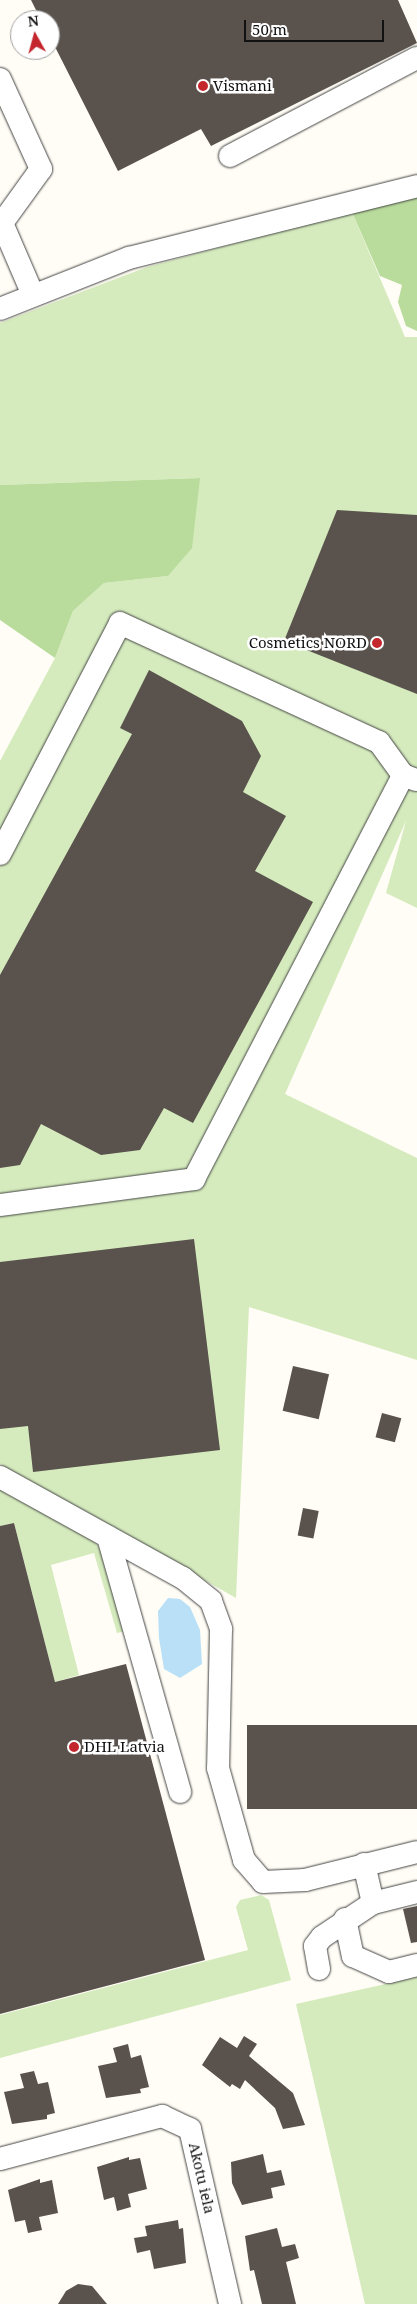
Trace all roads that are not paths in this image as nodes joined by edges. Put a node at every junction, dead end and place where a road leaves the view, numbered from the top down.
1 (417, 58) edge
2 (0, 79) edge
3 (230, 156) dead end
4 (417, 186) edge
5 (1, 221) edge
6 (33, 295) junction
7 (0, 309) edge
8 (410, 778) edge
9 (0, 854) edge
10 (0, 1205) edge
11 (0, 1477) edge
12 (108, 1537) junction
13 (180, 1792) dead end
14 (417, 1852) edge
15 (364, 1864) junction
16 (417, 1892) edge
17 (373, 1903) junction
18 (345, 1919) junction
19 (417, 1965) edge
20 (319, 1969) dead end
21 (0, 2159) edge
22 (230, 2304) edge

1 - 3 street
2 - 5 street
4 - 6 street
5 - 6 street
6 - 7 street
8 - 9 street
8 - 10 street
11 - 12 street
12 - 13 street
12 - 15 street
14 - 15 street
15 - 17 street
16 - 17 street
17 - 18 street
18 - 19 street
18 - 20 street
21 - 22 street, Akotu iela

